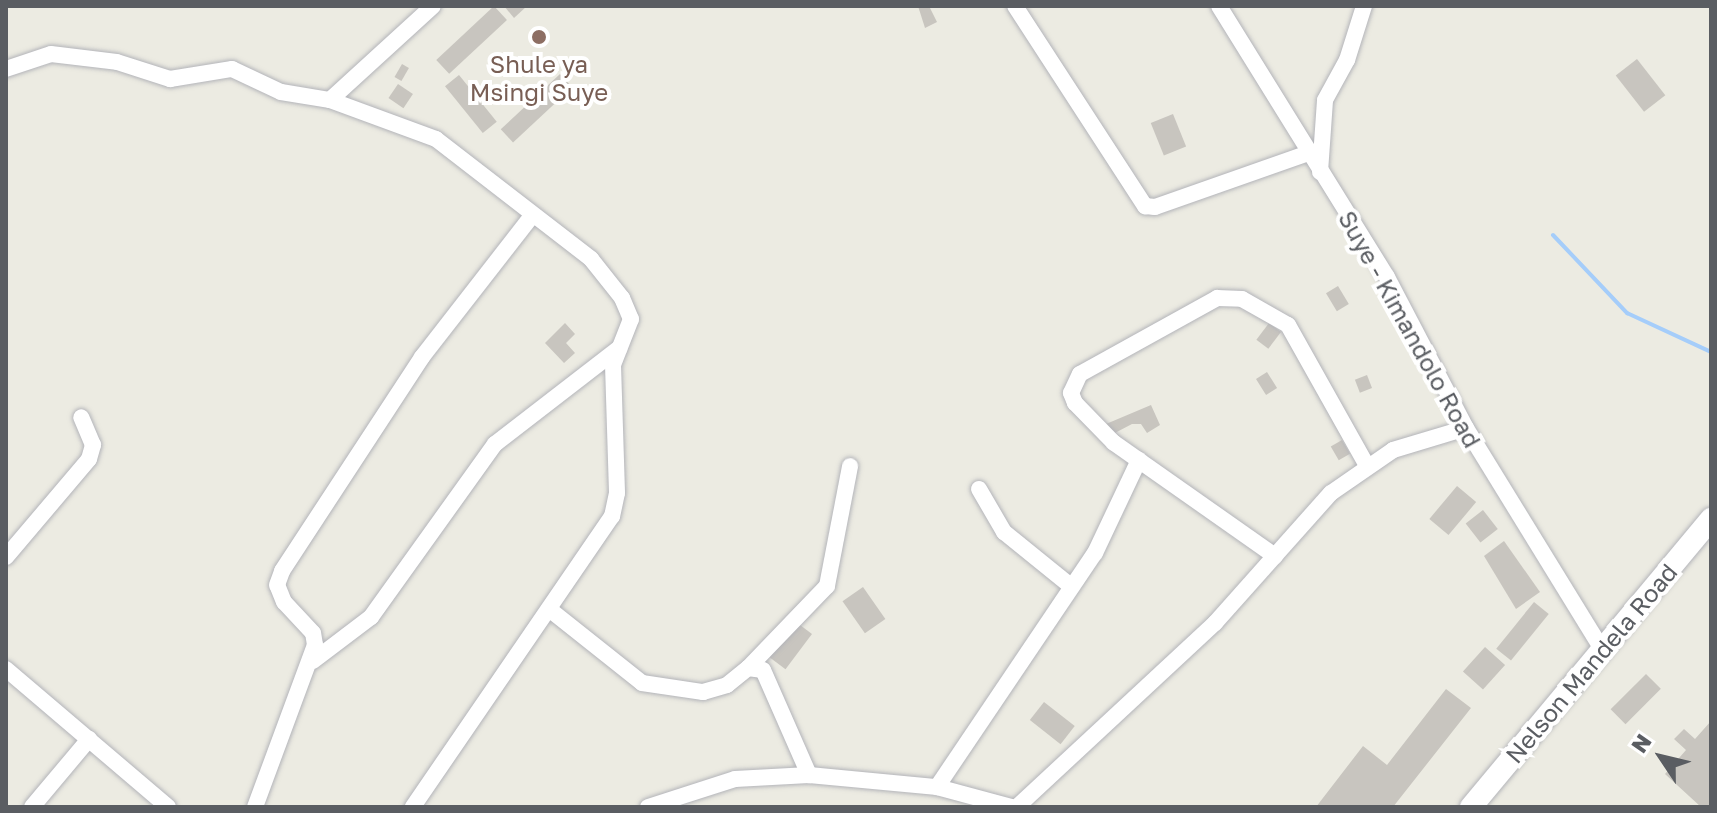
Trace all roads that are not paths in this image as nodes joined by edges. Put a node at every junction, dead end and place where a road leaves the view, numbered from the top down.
1 (433, 6) edge
2 (1015, 6) edge
3 (1219, 6) edge
4 (1364, 6) edge
5 (6, 69) edge
6 (330, 100) junction
7 (1308, 153) junction
8 (1320, 172) junction
9 (531, 217) junction
10 (620, 347) junction
11 (81, 417) dead end
12 (1466, 428) junction
13 (1139, 460) junction
14 (1366, 464) junction
15 (850, 466) dead end
16 (979, 489) dead end
17 (1711, 519) edge
18 (1275, 556) junction
19 (6, 557) edge
20 (1072, 587) junction
21 (549, 609) junction
22 (1603, 651) junction
23 (313, 661) junction
24 (748, 668) junction
25 (6, 669) edge
26 (89, 739) junction
27 (809, 775) junction
28 (937, 787) junction
29 (32, 807) edge
30 (168, 807) edge
31 (255, 807) edge
32 (413, 807) edge
33 (648, 807) edge
34 (1014, 807) edge
35 (1471, 807) edge

1 - 6 street
2 - 7 street
3 - 7 street, Suye - Kimandolo Road
4 - 8 street
5 - 6 street
6 - 9 street
7 - 8 street, Suye - Kimandolo Road
8 - 12 street, Suye - Kimandolo Road
9 - 10 street
9 - 23 street
10 - 21 street
10 - 23 street
11 - 19 street
12 - 14 street
12 - 22 street, Suye - Kimandolo Road
13 - 14 street
13 - 18 street
13 - 20 street
14 - 18 street
15 - 24 street
16 - 20 street
17 - 22 main road, Nelson Mandela Road
18 - 34 street
20 - 28 street
21 - 24 street
21 - 32 street
22 - 35 main road, Nelson Mandela Road
23 - 31 street
24 - 27 street
25 - 26 street
26 - 29 street
26 - 30 street
27 - 28 street
27 - 33 street
28 - 34 street

